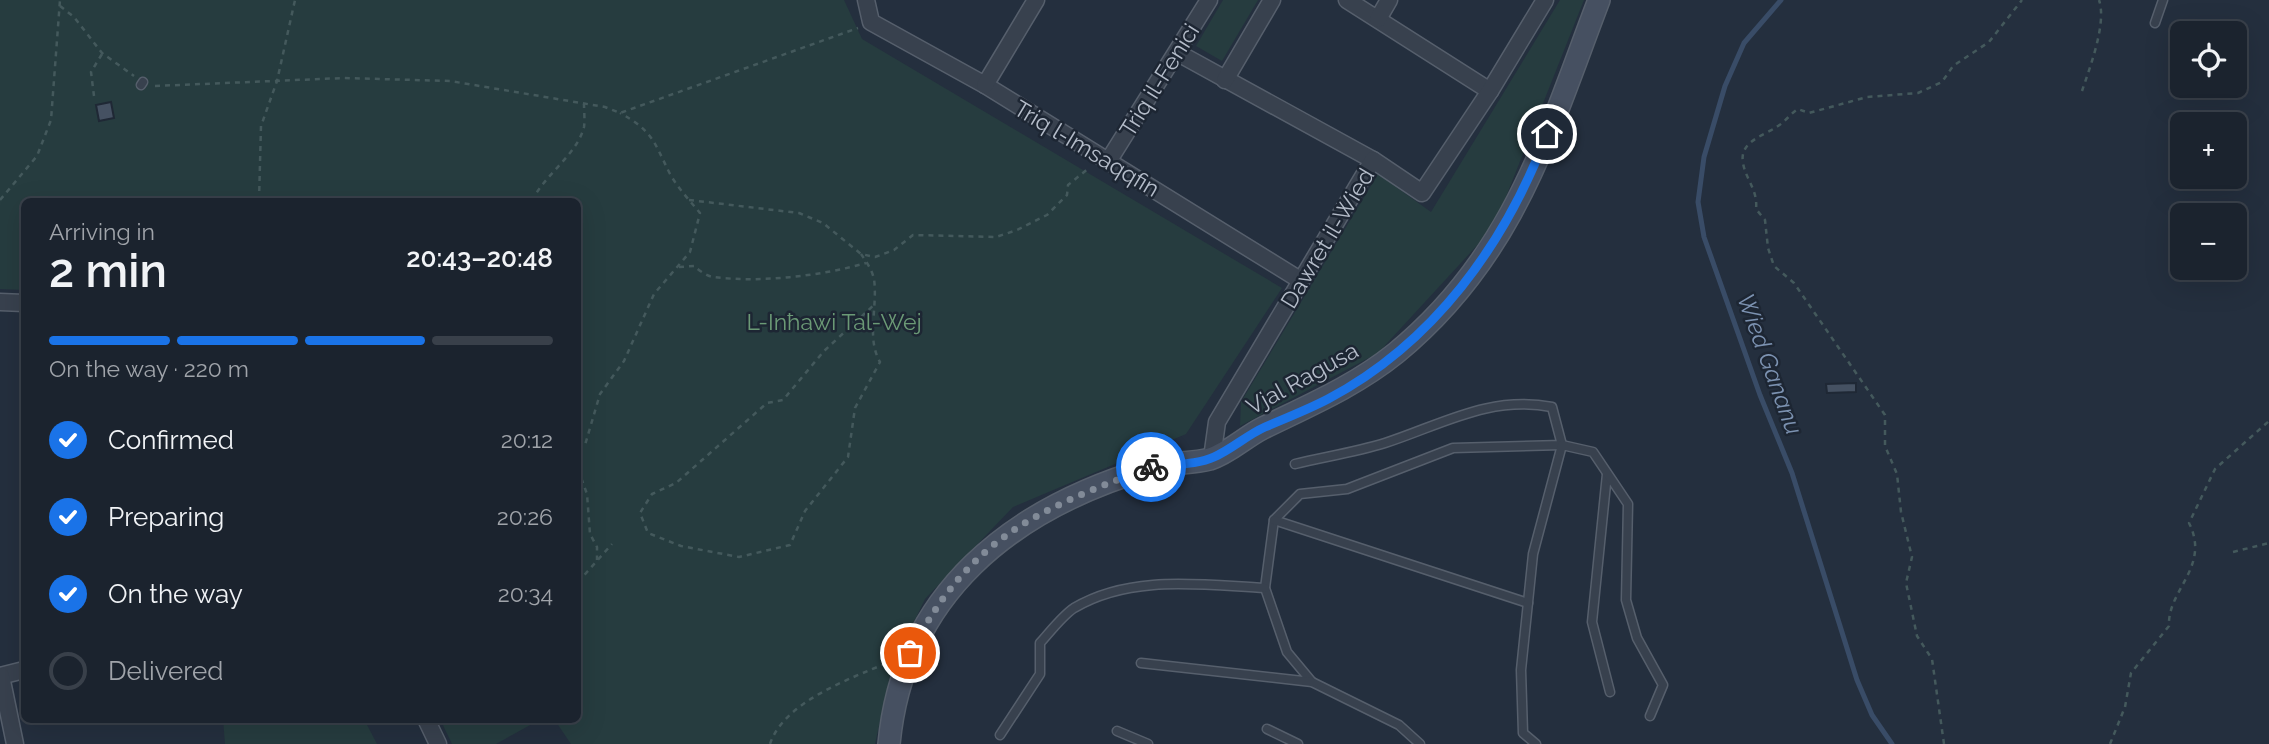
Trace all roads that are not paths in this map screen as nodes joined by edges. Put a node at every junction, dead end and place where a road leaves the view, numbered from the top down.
1 (866, 0) edge
2 (1036, 0) edge
3 (1209, 0) edge
4 (1272, 0) edge
5 (1347, 0) edge
6 (1389, 0) edge
7 (1545, 0) edge
8 (1599, 0) edge
9 (2162, 0) edge
10 (1378, 19) junction
11 (2155, 23) dead end
12 (1178, 53) junction
13 (1225, 80) junction
14 (985, 85) junction
15 (1490, 91) junction
16 (1102, 156) junction
17 (1373, 160) junction
18 (1300, 280) junction
19 (0, 302) edge
20 (21, 303) edge
21 (1562, 445) junction
22 (1212, 458) junction
23 (1295, 464) dead end
24 (1607, 474) junction
25 (1274, 520) junction
26 (1265, 588) junction
27 (1528, 603) junction
28 (1141, 663) dead end
29 (21, 671) edge
30 (1, 676) edge
31 (1312, 682) junction
32 (1610, 692) dead end
33 (1650, 716) dead end
34 (428, 723) edge
35 (1266, 729) dead end
36 (1117, 731) dead end
37 (1000, 735) dead end
38 (15, 744) edge
39 (438, 744) edge
40 (889, 744) edge
41 (1148, 744) edge
42 (1298, 744) edge
43 (1420, 744) edge
44 (1536, 744) edge

1 - 14 street, Triq l-Imsaqqfin
2 - 14 street
3 - 12 street, Triq il-Fenici
4 - 13 street
5 - 10 street
6 - 10 street
7 - 15 street, Dawret il-Wied
8 - 22 main road, Vjal Ragusa
9 - 11 lane
10 - 15 street
12 - 13 street
12 - 16 street, Triq il-Fenici
13 - 17 street
14 - 16 street, Triq l-Imsaqqfin
15 - 17 street, Dawret il-Wied
16 - 18 street, Triq l-Imsaqqfin
17 - 18 street, Dawret il-Wied
18 - 22 street, Dawret il-Wied
19 - 20 street
21 - 23 lane
21 - 24 lane
21 - 25 lane
21 - 27 lane
22 - 40 main road, Vjal Ragusa
24 - 32 lane
24 - 33 lane
25 - 26 lane
25 - 27 lane
26 - 31 lane
26 - 37 lane
27 - 44 lane
28 - 31 lane
29 - 30 street
30 - 38 street
31 - 43 lane
34 - 39 street
35 - 42 lane
36 - 41 lane

